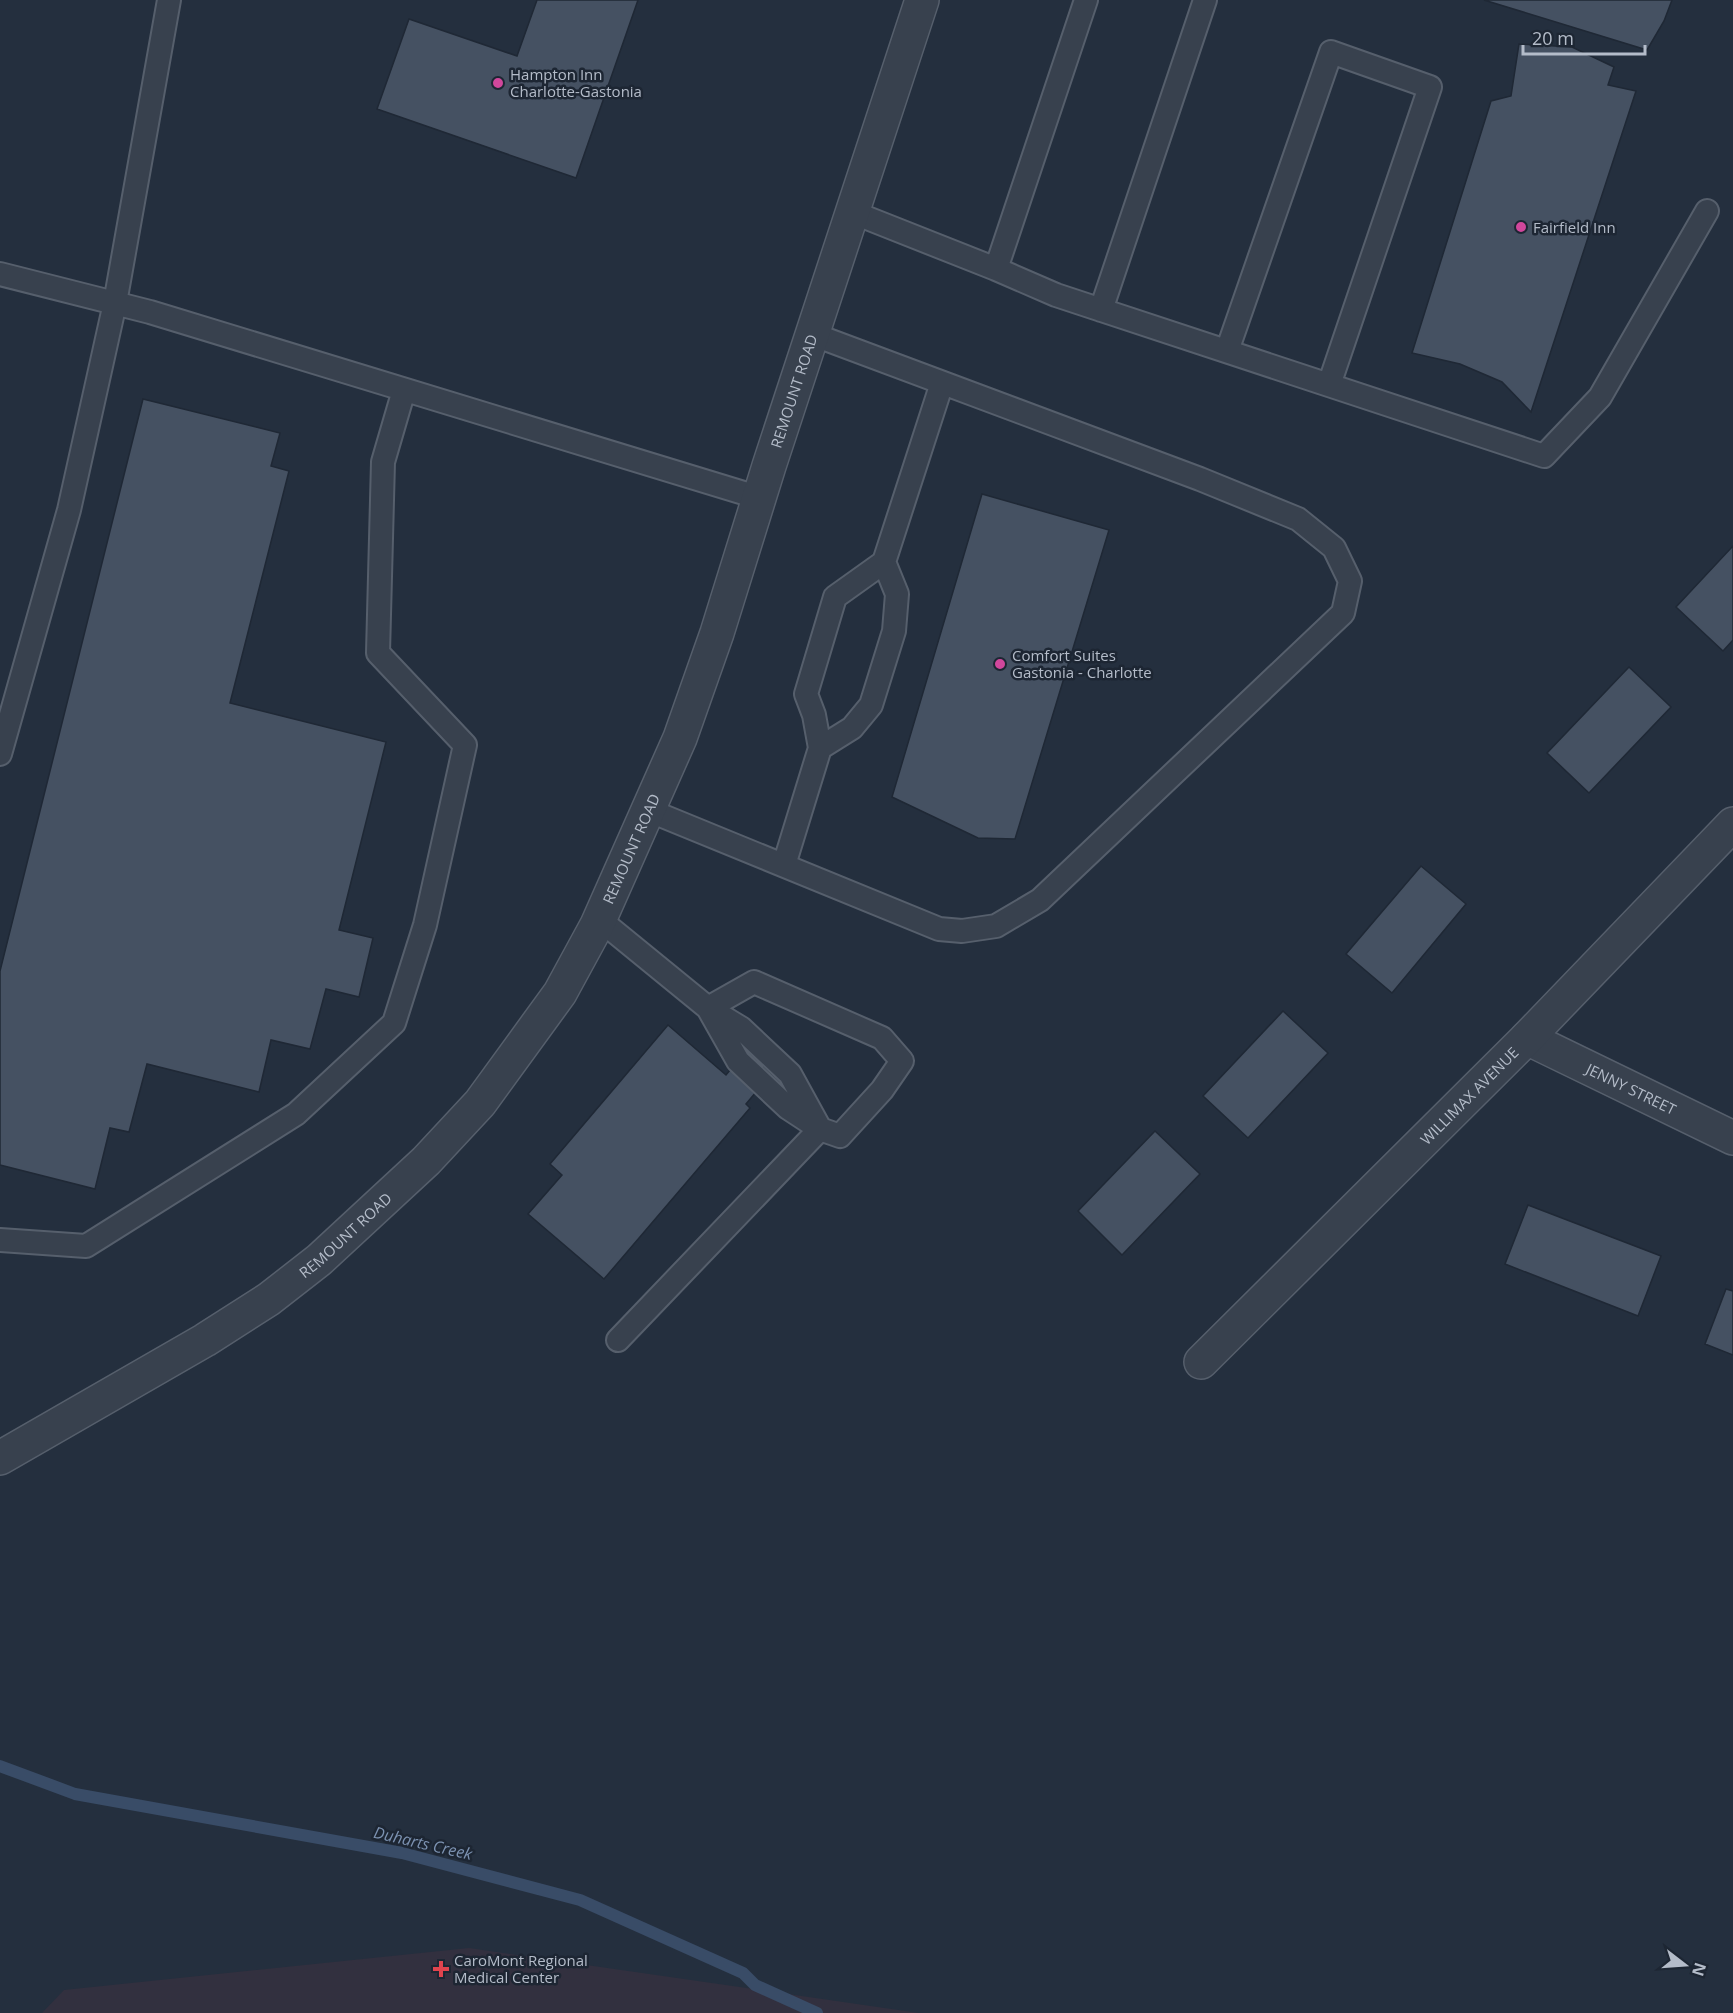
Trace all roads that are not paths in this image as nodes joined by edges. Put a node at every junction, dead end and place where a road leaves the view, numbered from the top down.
1 (169, 0) edge
2 (922, 0) edge
3 (1086, 0) edge
4 (1205, 0) edge
5 (1707, 211) dead end
6 (852, 212) junction
7 (996, 268) junction
8 (0, 274) edge
9 (115, 303) junction
10 (1101, 310) junction
11 (812, 334) junction
12 (1227, 351) junction
13 (942, 383) junction
14 (1329, 385) junction
15 (404, 390) junction
16 (759, 498) junction
17 (884, 562) junction
18 (820, 748) junction
19 (0, 754) edge
20 (648, 810) junction
21 (1733, 824) edge
22 (784, 865) junction
23 (599, 919) junction
24 (708, 1008) junction
25 (1527, 1038) junction
26 (820, 1129) junction
27 (1733, 1138) edge
28 (0, 1240) edge
29 (618, 1340) dead end
30 (1201, 1362) dead end
31 (0, 1458) edge

1 - 9 lane
2 - 6 street, REMOUNT ROAD
3 - 7 lane
4 - 10 lane
5 - 14 lane
6 - 7 lane
6 - 11 street, REMOUNT ROAD
7 - 10 lane
8 - 9 lane
9 - 15 lane
9 - 19 lane
10 - 12 lane
11 - 13 lane
11 - 16 street, REMOUNT ROAD
12 - 14 lane
12 - 14 lane
13 - 17 lane
13 - 22 lane
15 - 16 lane
15 - 28 lane
16 - 20 street, REMOUNT ROAD
17 - 18 lane
17 - 18 lane
18 - 22 lane
20 - 22 lane
20 - 23 street, REMOUNT ROAD
21 - 25 street, WILLIMAX AVENUE
23 - 24 lane
23 - 31 street, REMOUNT ROAD
24 - 26 lane
24 - 26 lane
25 - 27 street, JENNY STREET
25 - 30 street, WILLIMAX AVENUE
26 - 29 lane

